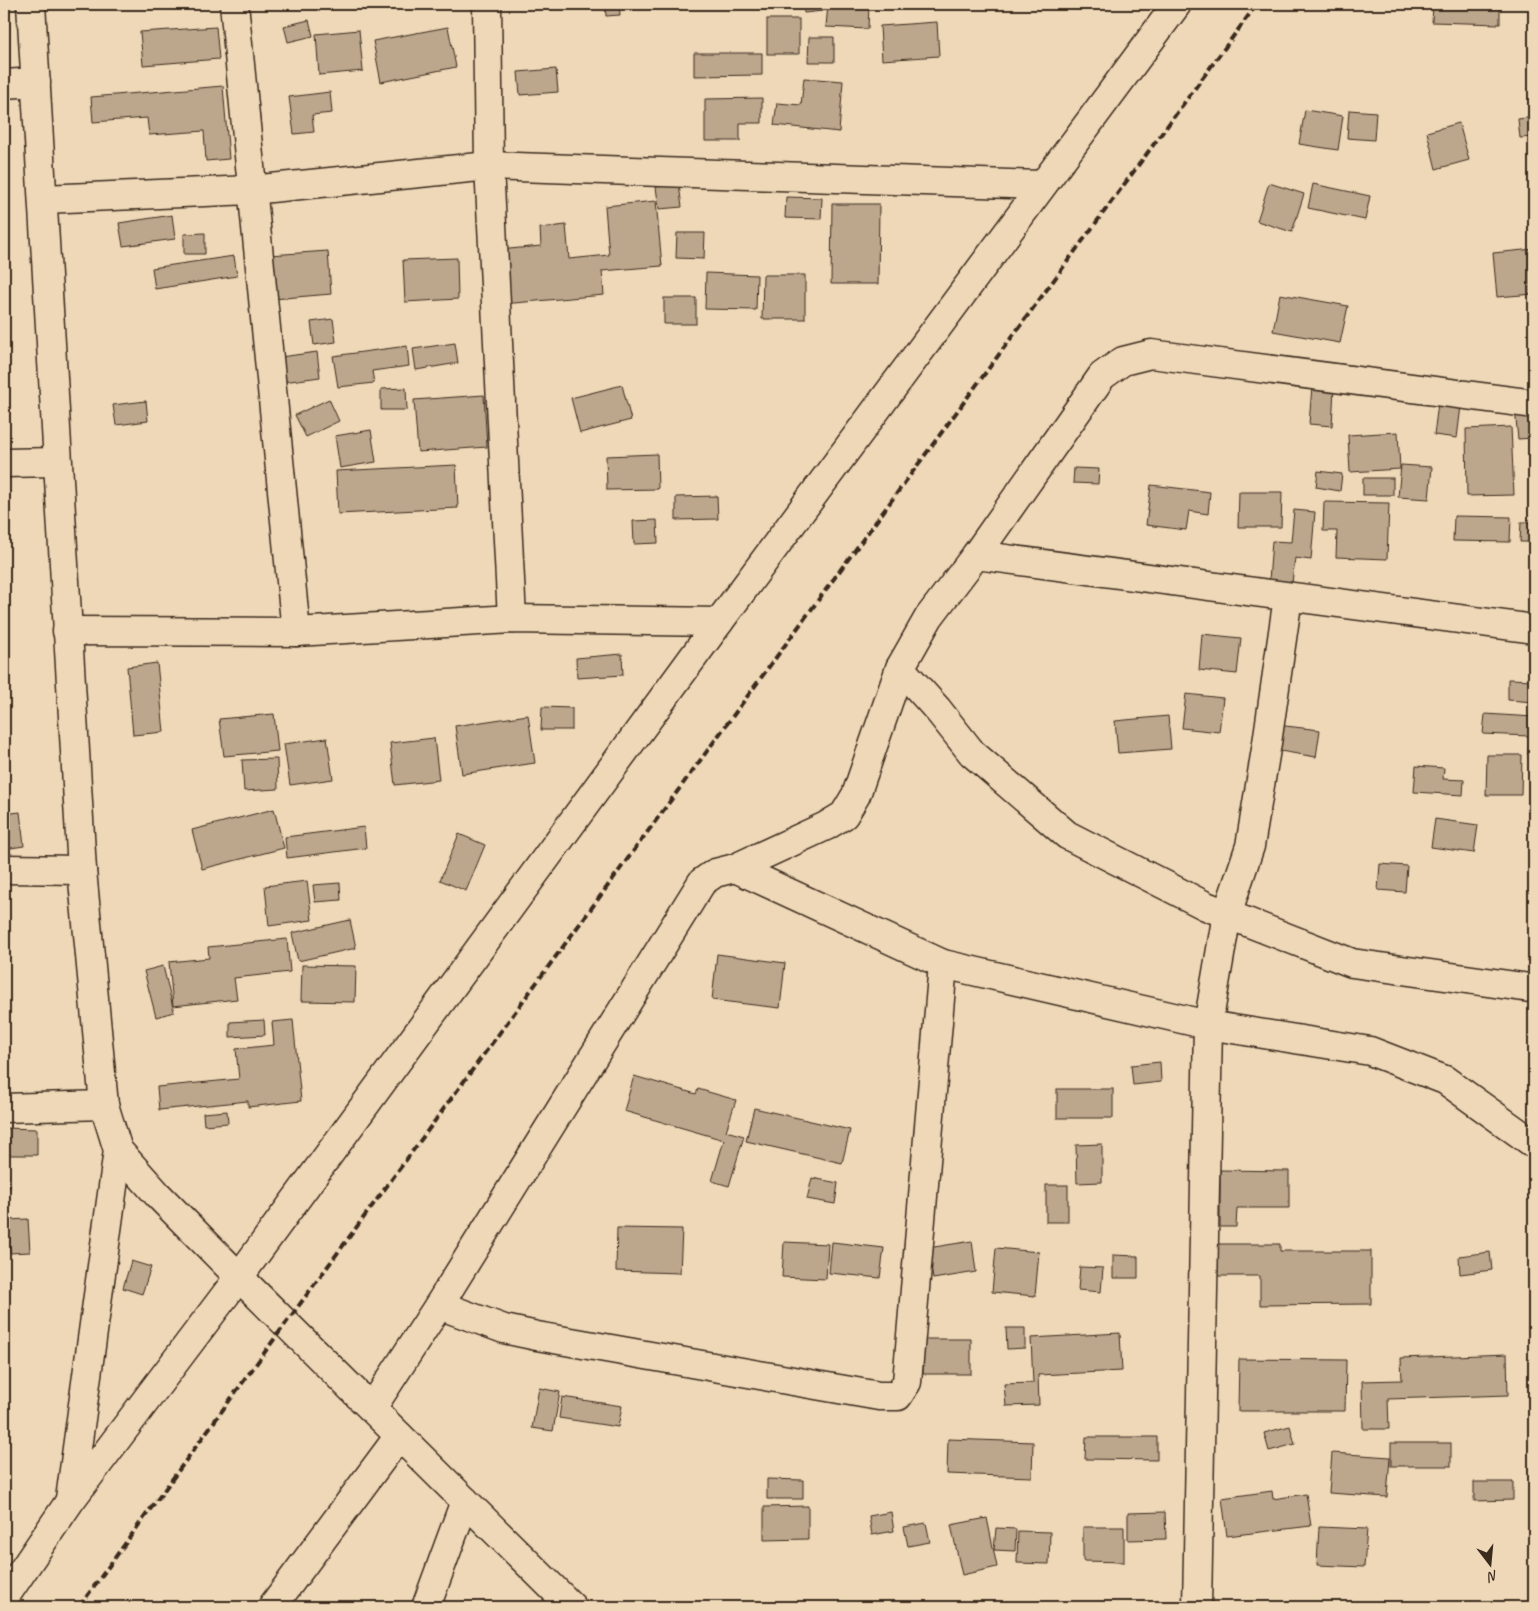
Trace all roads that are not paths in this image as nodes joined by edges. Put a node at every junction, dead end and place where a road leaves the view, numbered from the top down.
1 (31, 4) edge
2 (234, 4) edge
3 (487, 4) edge
4 (1176, 4) edge
5 (36, 82) junction
6 (4, 84) edge
7 (489, 166) junction
8 (1041, 185) junction
9 (251, 190) junction
10 (43, 199) junction
11 (1534, 404) edge
12 (56, 462) junction
13 (4, 463) edge
14 (976, 555) junction
15 (1288, 597) junction
16 (512, 618) junction
17 (719, 622) junction
18 (1534, 629) edge
19 (67, 631) junction
20 (296, 632) junction
21 (900, 668) junction
22 (735, 868) junction
23 (4, 869) edge
24 (82, 870) junction
25 (1227, 914) junction
26 (943, 964) junction
27 (1534, 987) edge
28 (1208, 1025) junction
29 (104, 1104) junction
30 (4, 1108) edge
31 (1534, 1144) edge
32 (118, 1150) junction
33 (239, 1278) junction
34 (439, 1305) junction
35 (372, 1408) junction
36 (399, 1436) junction
37 (70, 1501) junction
38 (464, 1501) junction
39 (4, 1598) edge
40 (272, 1607) edge
41 (426, 1607) edge
42 (572, 1607) edge
43 (1197, 1607) edge

1 - 5 street
2 - 9 street
3 - 7 street
4 - 8 street
5 - 6 street
5 - 10 street
7 - 8 street
7 - 9 street
7 - 16 street
8 - 17 street
9 - 10 street
9 - 20 street
10 - 12 street
11 - 14 street
12 - 13 street
12 - 19 street
14 - 15 street
14 - 21 street
15 - 18 street
15 - 25 street
16 - 17 street
16 - 20 street
17 - 33 street
19 - 20 street
19 - 24 street
21 - 22 street
21 - 25 street
22 - 26 street
22 - 34 street
23 - 24 street
24 - 29 street
25 - 27 street
25 - 28 street
26 - 28 street
26 - 34 street
28 - 31 street
28 - 43 street
29 - 30 street
29 - 32 street
32 - 33 street
32 - 37 street
33 - 35 street
33 - 37 street
34 - 35 street
35 - 36 street
36 - 38 street
36 - 40 street
37 - 39 street
38 - 41 street
38 - 42 street

